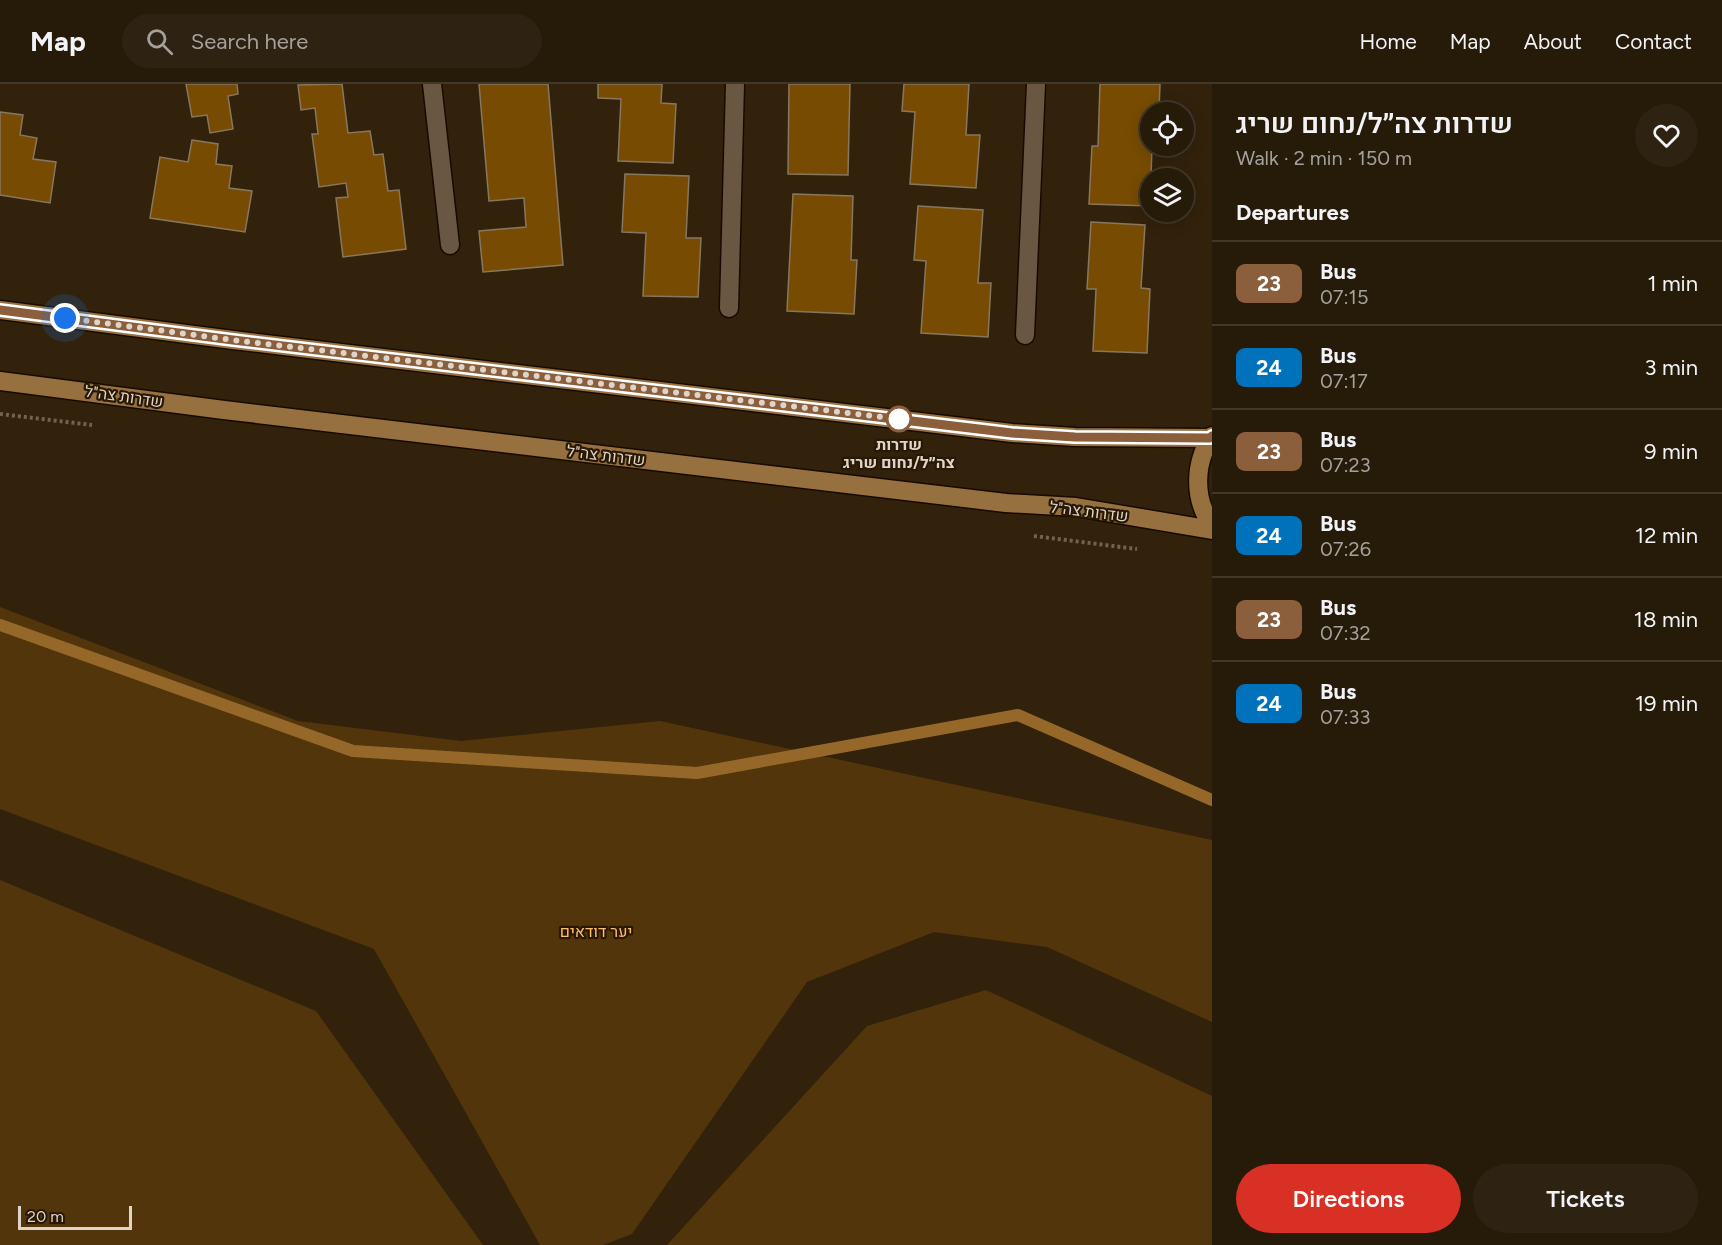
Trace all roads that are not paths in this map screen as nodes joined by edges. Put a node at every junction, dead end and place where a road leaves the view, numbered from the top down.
1 (432, 84) edge
2 (735, 84) edge
3 (1036, 84) edge
4 (450, 245) dead end
5 (729, 308) dead end
6 (0, 310) edge
7 (1025, 335) dead end
8 (0, 381) edge
9 (1211, 437) edge
10 (1212, 525) edge
11 (1212, 530) edge

1 - 4 lane
2 - 5 lane
3 - 7 lane
6 - 9 main road
8 - 11 main road, שדרות צה"ל
9 - 10 main road

